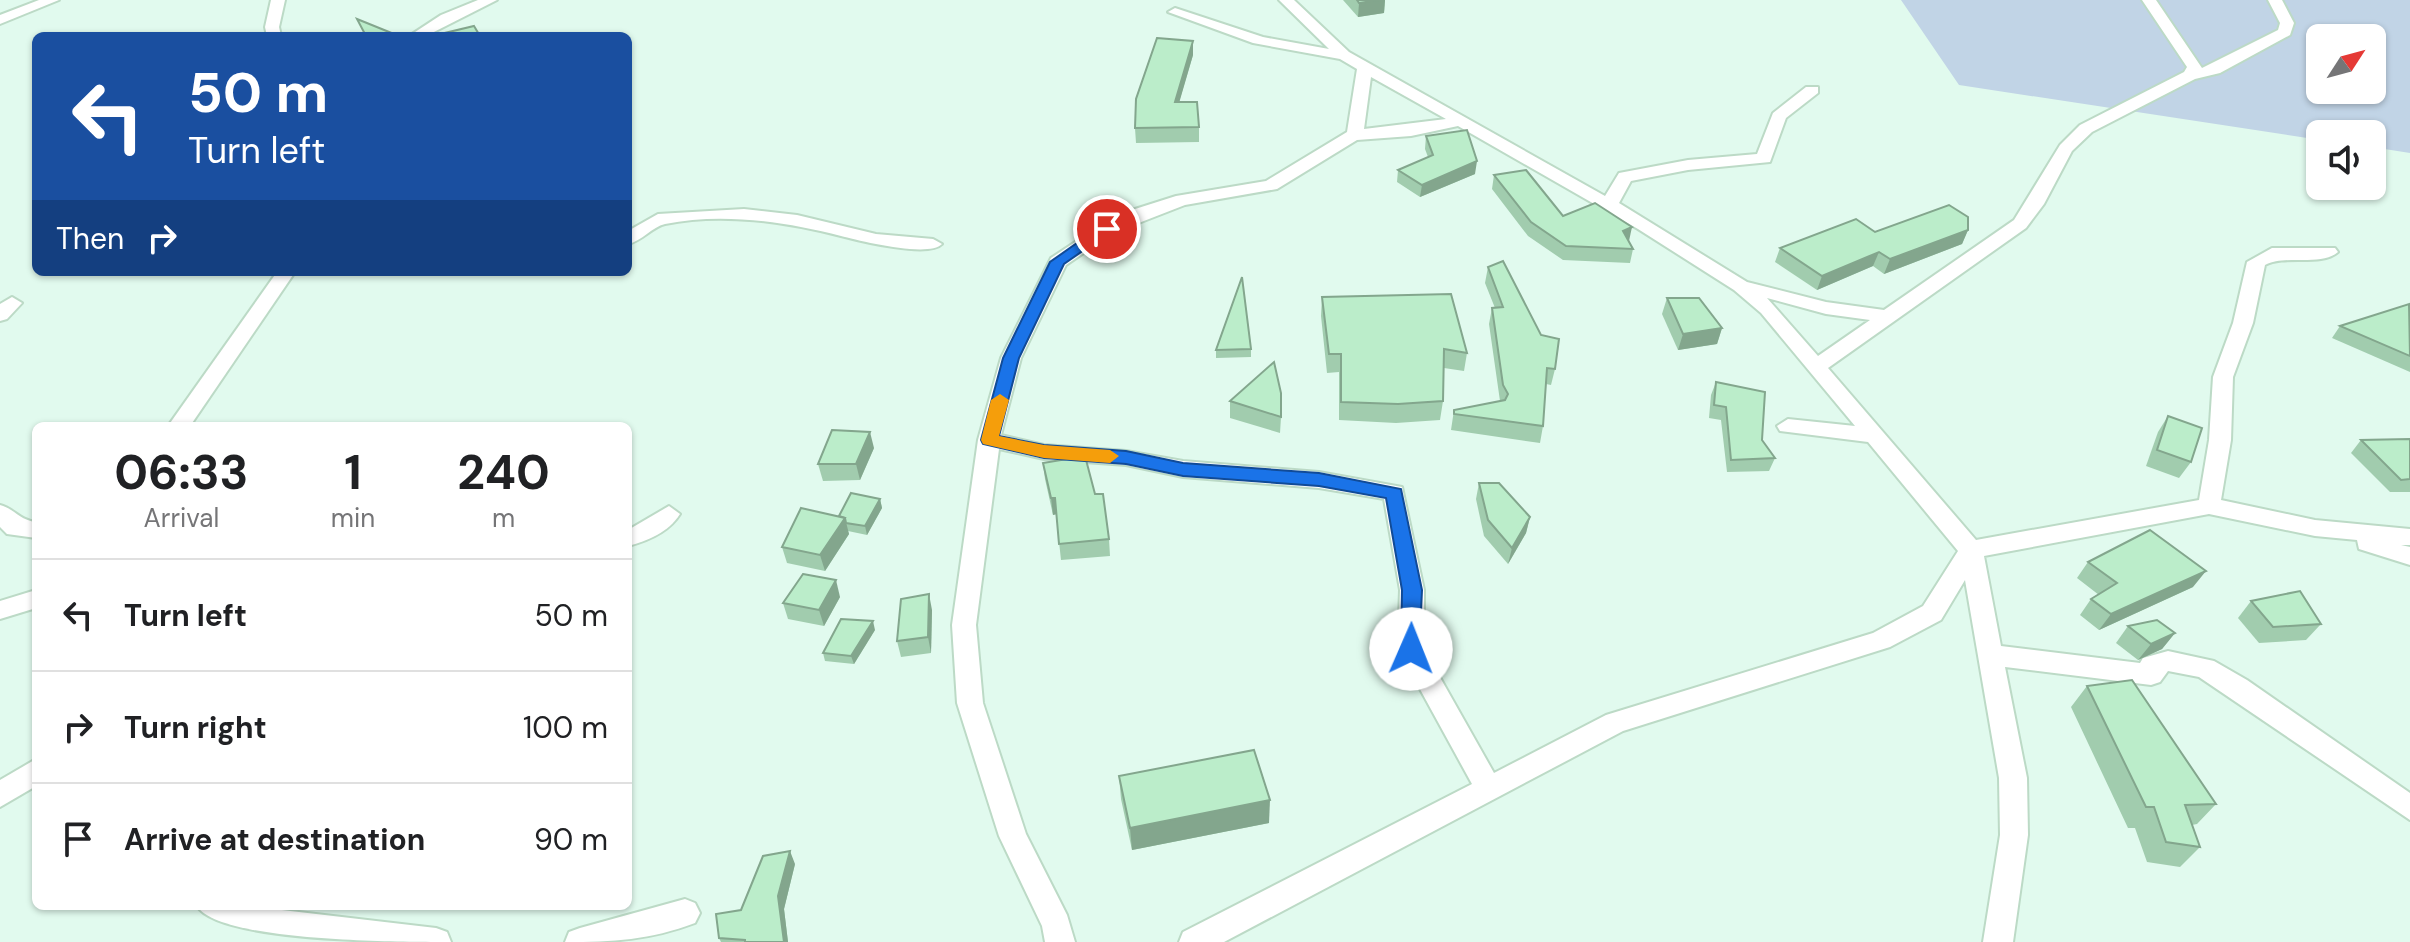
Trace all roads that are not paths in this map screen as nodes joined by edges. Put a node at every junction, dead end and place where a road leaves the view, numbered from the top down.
1 (52, 0) edge
2 (278, 0) edge
3 (490, 0) edge
4 (1286, 0) edge
5 (2149, 0) edge
6 (2275, 0) edge
7 (1175, 12) dead end
8 (0, 20) edge
9 (273, 32) edge
10 (423, 32) edge
11 (1344, 55) junction
12 (1365, 67) junction
13 (2190, 75) junction
14 (1812, 90) dead end
15 (1460, 121) junction
16 (1355, 135) junction
17 (1609, 205) junction
18 (632, 236) edge
19 (933, 244) dead end
20 (2329, 252) dead end
21 (283, 276) edge
22 (1741, 286) junction
23 (1883, 316) junction
24 (1817, 366) junction
25 (182, 422) edge
26 (1788, 426) dead end
27 (1877, 436) junction
28 (989, 440) junction
29 (2209, 506) junction
30 (0, 513) edge
31 (669, 514) dead end
32 (2315, 528) junction
33 (32, 530) edge
34 (632, 537) edge
35 (2410, 537) edge
36 (1971, 550) junction
37 (2410, 556) edge
38 (32, 600) edge
39 (0, 610) edge
40 (1991, 655) junction
41 (32, 774) edge
42 (1489, 788) junction
43 (0, 795) edge
44 (2410, 808) edge
45 (219, 910) edge
46 (685, 913) dead end
47 (436, 942) edge
48 (580, 942) edge
49 (1060, 942) edge
50 (1194, 942) edge
51 (1998, 942) edge

1 - 8 street
2 - 9 street
3 - 10 street
4 - 11 street
5 - 13 street
6 - 13 street
7 - 11 street
11 - 12 street
12 - 15 street
12 - 16 street
13 - 23 street
14 - 17 street
15 - 16 street
15 - 17 street
16 - 28 street
17 - 22 street
18 - 19 street
20 - 29 street
21 - 25 street
22 - 23 street
22 - 24 street
23 - 24 street
24 - 27 street
26 - 27 street
27 - 36 street
28 - 42 street
28 - 49 street
29 - 32 street
29 - 36 street
30 - 33 street
31 - 34 street
32 - 35 street
32 - 37 street
36 - 40 street
36 - 42 street
38 - 39 street
40 - 44 street
40 - 51 street
41 - 43 street
42 - 50 street
45 - 47 street
46 - 48 street

